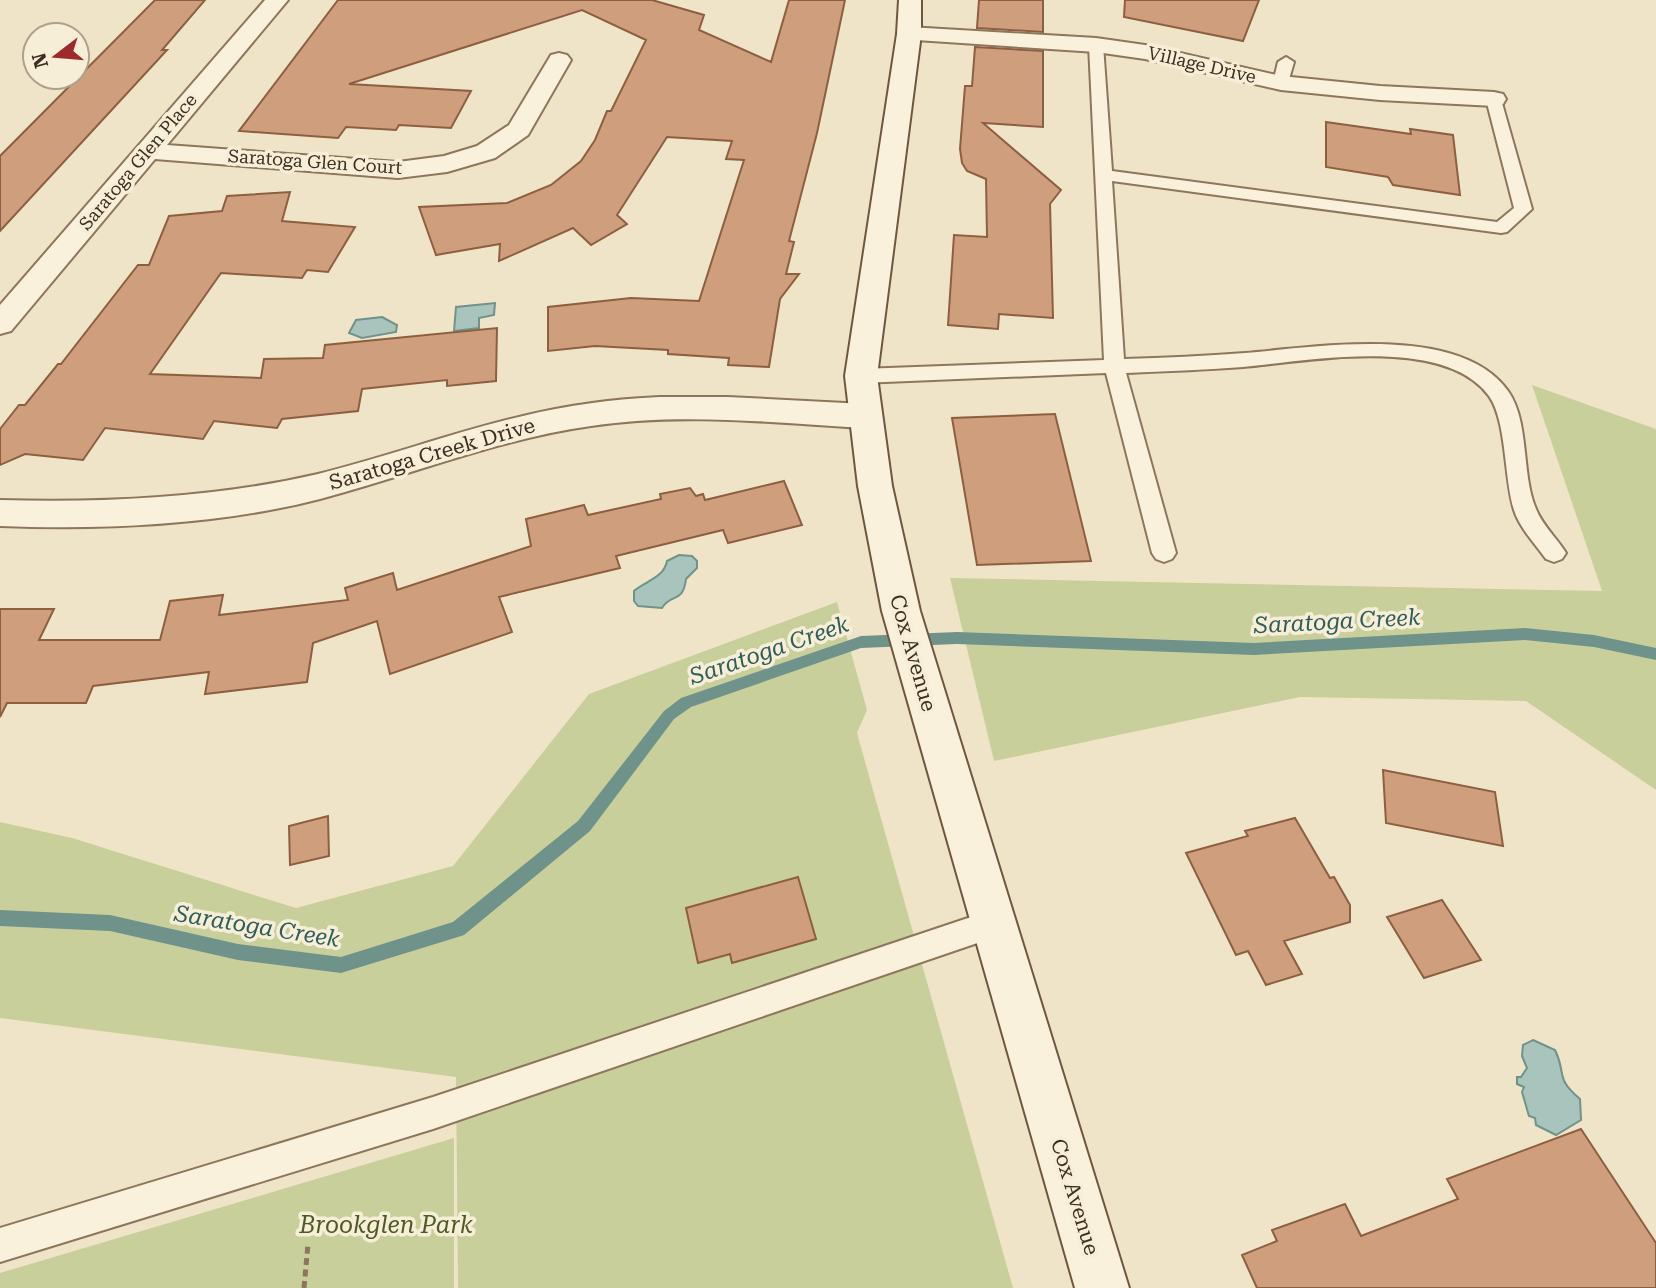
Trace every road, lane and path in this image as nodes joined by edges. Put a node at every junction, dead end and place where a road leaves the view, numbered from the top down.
1 (277, 0) edge
2 (910, 0) edge
3 (909, 34) junction
4 (1096, 45) junction
5 (559, 60) dead end
6 (1494, 99) joint
7 (147, 151) junction
8 (1104, 175) junction
9 (0, 324) edge
10 (1114, 366) junction
11 (861, 376) junction
12 (865, 416) junction
13 (0, 513) edge
14 (1164, 553) dead end
15 (1554, 553) dead end
16 (992, 924) junction
17 (307, 1244) dead end
18 (0, 1245) edge
19 (304, 1288) edge
20 (1102, 1288) edge

1 - 7 street, Saratoga Glen Place
2 - 3 street, Cox Avenue
3 - 4 street, Village Drive
3 - 11 street, Cox Avenue
4 - 6 street, Village Drive
4 - 8 lane
5 - 7 street, Saratoga Glen Court
6 - 8 lane
7 - 9 street, Saratoga Glen Place
8 - 10 lane
10 - 11 lane
10 - 14 lane
10 - 15 lane
11 - 12 street, Cox Avenue
12 - 13 street, Saratoga Creek Drive
12 - 16 street, Cox Avenue
16 - 18 lane
16 - 20 street, Cox Avenue
17 - 19 path

